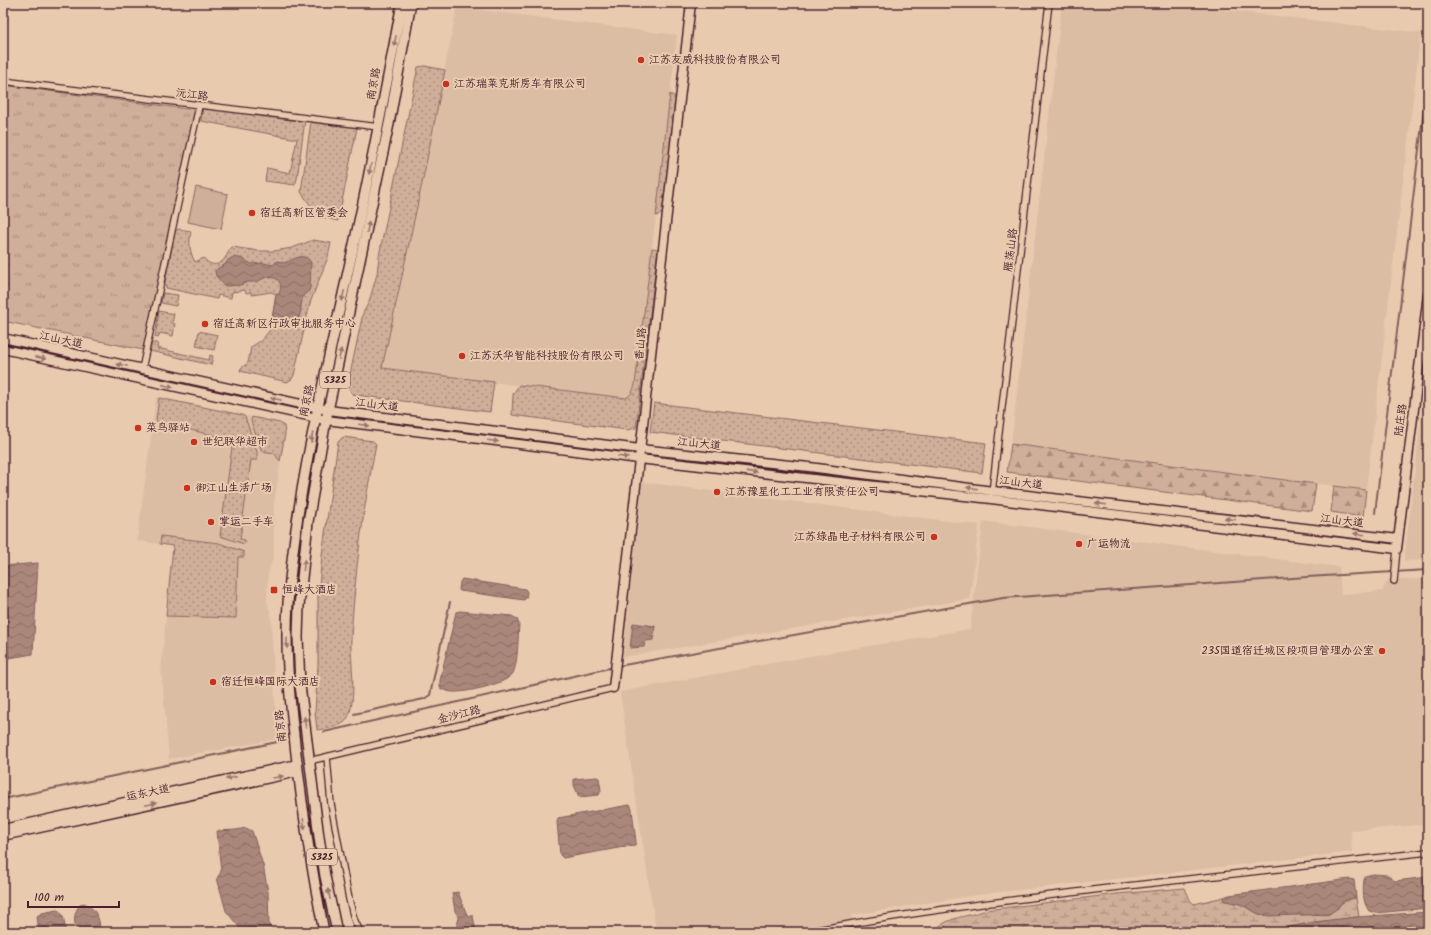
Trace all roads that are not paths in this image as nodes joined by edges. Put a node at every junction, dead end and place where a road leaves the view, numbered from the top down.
1 (402, 3) edge
2 (412, 3) edge
3 (691, 3) edge
4 (1050, 3) edge
5 (3, 81) edge
6 (199, 106) junction
7 (379, 127) junction
8 (1428, 294) edge
9 (3, 338) edge
10 (3, 349) edge
11 (142, 369) junction
12 (317, 408) junction
13 (328, 410) junction
14 (315, 418) junction
15 (326, 420) junction
16 (640, 449) junction
17 (639, 459) junction
18 (992, 495) junction
19 (1398, 539) junction
20 (1396, 549) junction
21 (1394, 581) dead end
22 (613, 688) joint
23 (327, 757) junction
24 (309, 761) junction
25 (297, 768) junction
26 (3, 829) edge
27 (3, 836) edge
28 (1428, 852) edge
29 (324, 932) edge
30 (337, 932) edge
31 (360, 932) edge
32 (806, 932) edge

1 -> 7 main road, 南京路 / S325
13 -> 2 main road, 南京路 / S325
3 - 16 street, 香山路
4 - 18 street, 雁荡山路
5 - 6 street, 沅江路
6 - 7 street, 沅江路
6 - 11 street
7 -> 12 main road, 南京路 / S325
8 - 19 street, 陆庄路
11 -> 9 street, 江山大道
10 -> 14 street, 江山大道
12 -> 11 street, 江山大道
12 - 13 street, 江山大道
12 - 14 main road, 南京路 / S325
13 - 15 main road, 南京路 / S325
13 - 16 street, 江山大道
14 - 15 street, 江山大道
14 -> 25 main road, 南京路 / S325
15 -> 17 street, 江山大道
24 -> 15 main road, 南京路 / S325
16 - 17 street, 香山路
18 -> 16 street, 江山大道
17 -> 18 street, 江山大道
17 - 22 street, 香山路
19 -> 18 street, 江山大道
18 - 20 street, 江山大道
19 - 20 street, 陆庄路
20 - 21 street
22 - 23 street, 金沙江路
23 - 24 street, 金沙江路
23 - 31 street
30 -> 24 main road, 南京路 / S325
25 -> 26 street, 运东大道
27 -> 25 street, 运东大道
25 -> 29 main road, 南京路 / S325
28 - 32 street

